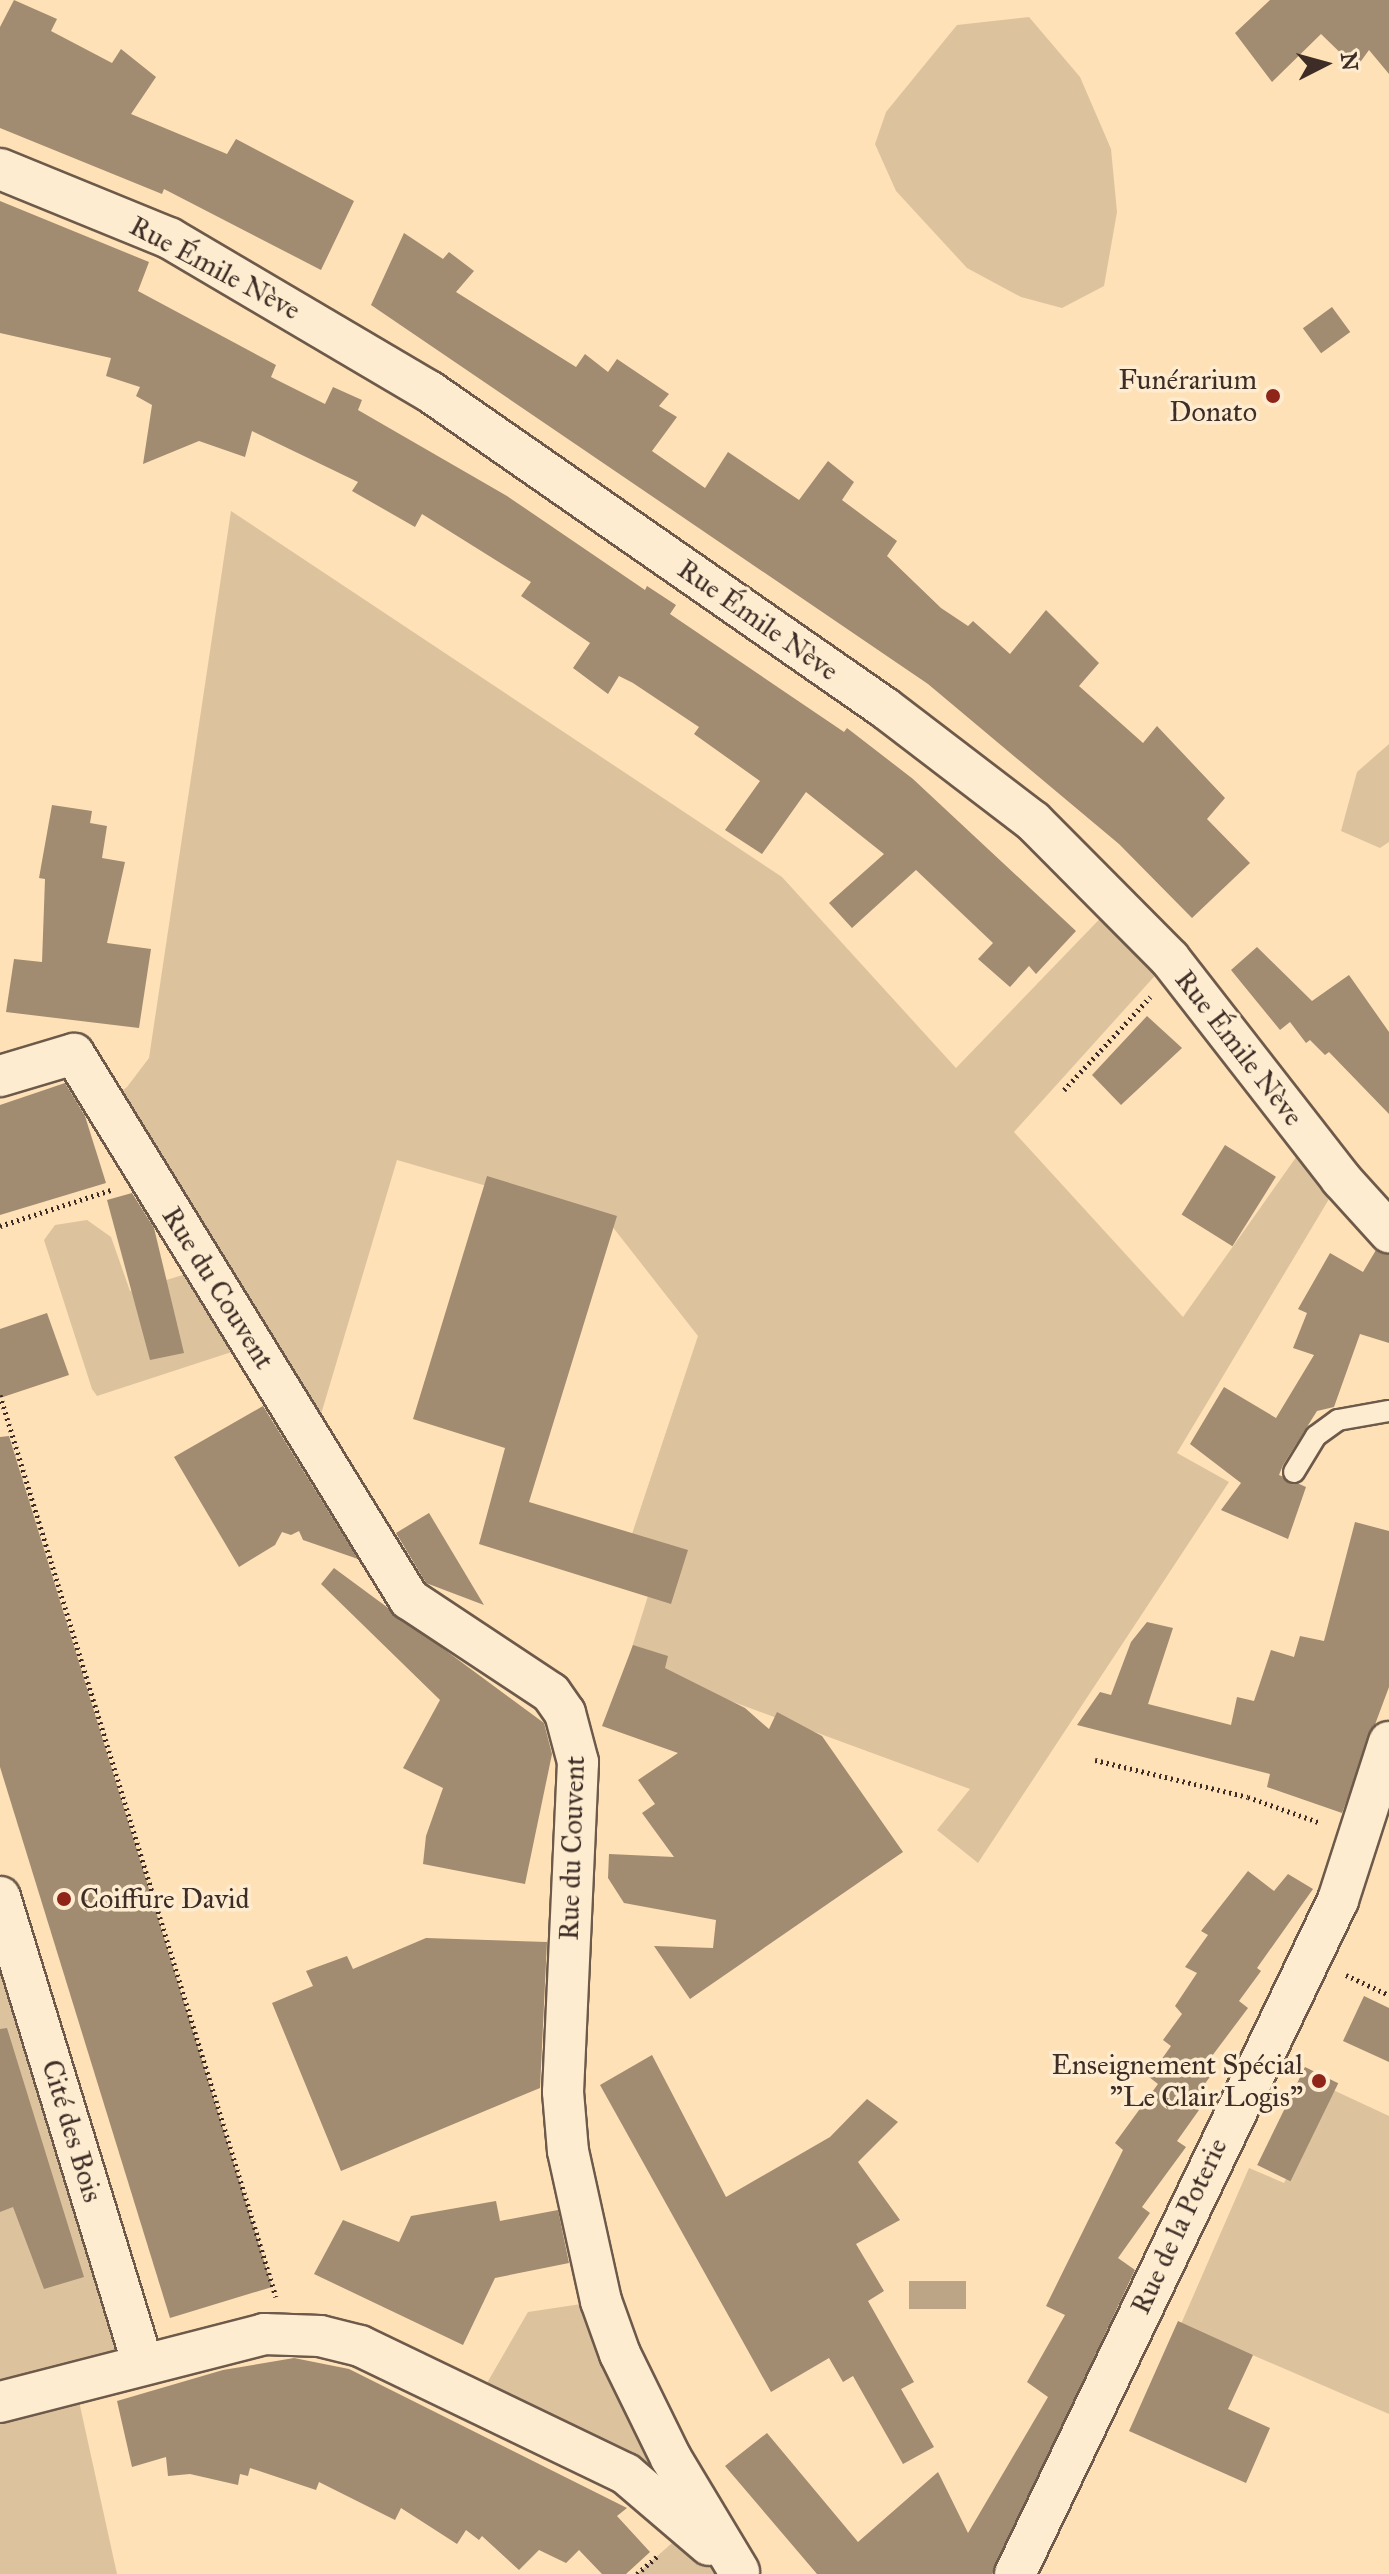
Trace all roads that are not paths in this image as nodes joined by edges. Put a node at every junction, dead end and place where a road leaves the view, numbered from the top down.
1 (0, 169) edge
2 (0, 1076) edge
3 (1389, 1232) edge
4 (1389, 1411) edge
5 (1294, 1472) dead end
6 (1389, 1742) edge
7 (0, 1897) edge
8 (143, 2365) junction
9 (0, 2402) edge
10 (740, 2572) edge
11 (1015, 2574) edge

1 - 3 street, Rue Émile Nève
2 - 10 street, Rue du Couvent
4 - 5 lane
6 - 11 street, Rue de la Poterie
7 - 8 street, Cité des Bois
8 - 9 street, Rue du Couvent
8 - 10 street, Rue du Couvent

